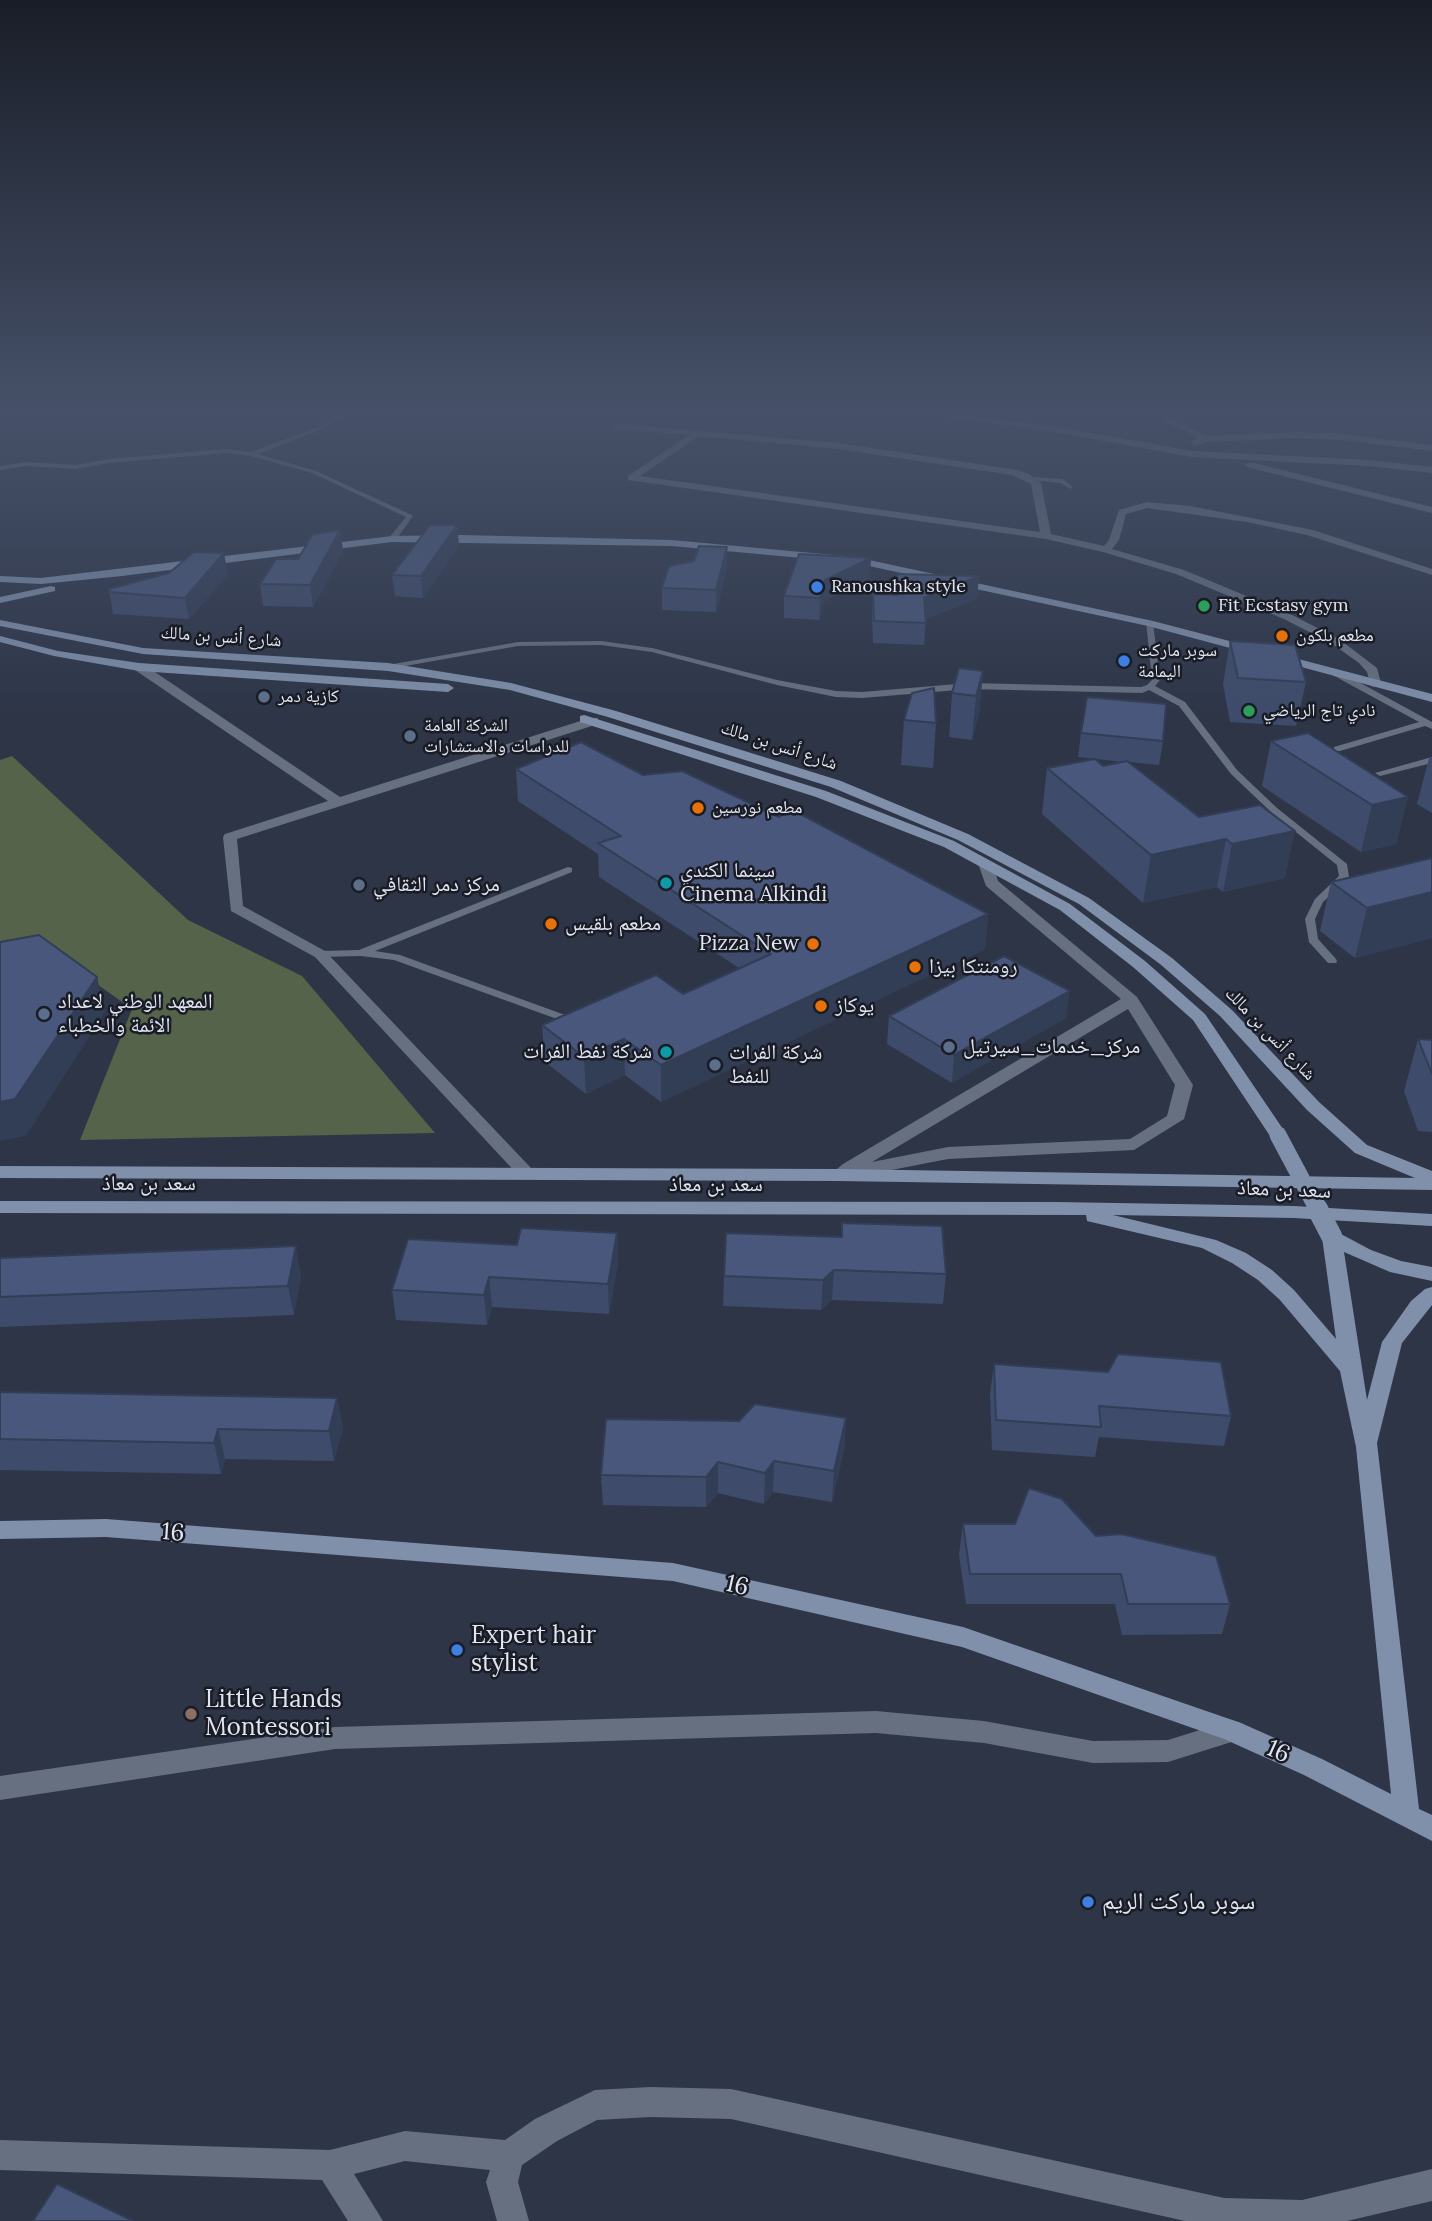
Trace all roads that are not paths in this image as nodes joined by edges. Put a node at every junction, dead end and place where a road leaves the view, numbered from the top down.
1 (403, 513) edge
2 (878, 513) edge
3 (1041, 513) edge
4 (1122, 513) edge
5 (1209, 513) edge
6 (1045, 536) junction
7 (392, 539) junction
8 (1106, 550) junction
9 (1432, 572) edge
10 (122, 573) junction
11 (0, 579) edge
12 (0, 600) edge
13 (0, 623) edge
14 (1149, 623) junction
15 (0, 639) edge
16 (139, 667) junction
17 (388, 667) junction
18 (1329, 670) junction
19 (1375, 683) junction
20 (1150, 687) junction
21 (1432, 698) edge
22 (594, 721) junction
23 (1429, 724) edge
24 (1337, 749) edge
25 (1432, 760) edge
26 (1380, 773) dead end
27 (338, 802) junction
28 (986, 866) junction
29 (568, 870) dead end
30 (361, 953) junction
31 (320, 954) junction
32 (1332, 961) dead end
33 (1131, 1000) junction
34 (561, 1017) edge
35 (0, 1172) edge
36 (525, 1172) junction
37 (836, 1175) junction
38 (1432, 1178) edge
39 (1432, 1184) edge
40 (0, 1207) edge
41 (1057, 1208) junction
42 (1432, 1220) edge
43 (1332, 1237) junction
44 (1432, 1274) edge
45 (1432, 1294) edge
46 (1350, 1369) junction
47 (1367, 1447) junction
48 (0, 1530) edge
49 (1232, 1731) junction
50 (0, 1788) edge
51 (1406, 1813) junction
52 (1432, 1829) edge
53 (0, 2155) edge
54 (509, 2156) junction
55 (330, 2165) junction
56 (1432, 2185) edge
57 (1227, 2217) edge
58 (367, 2221) edge
59 (513, 2221) edge

1 - 7 lane
2 - 6 street
3 - 6 street
4 - 8 street
5 - 9 street
6 - 8 street
7 - 10 main road
7 - 14 main road
8 - 19 street
10 - 11 main road
10 - 12 main road
13 - 17 main road, شارع أنس بن مالك
14 - 18 main road
14 - 20 lane
15 - 16 main road, شارع أنس بن مالك
16 - 22 main road, شارع أنس بن مالك
16 - 27 street
17 - 20 lane
17 - 38 main road, شارع أنس بن مالك
18 - 19 main road
18 - 23 lane
19 - 21 main road
20 - 32 lane
22 - 27 street
22 - 28 main road, شارع أنس بن مالك
23 - 24 lane
25 - 26 lane
27 - 31 street
28 - 33 street
28 - 43 main road, شارع أنس بن مالك, bridge
29 - 30 lane
30 - 31 lane
30 - 34 lane
31 - 36 street
33 - 37 street
33 - 37 street
35 - 36 main road, سعد بن معاذ
36 - 37 main road, سعد بن معاذ
37 - 39 main road, سعد بن معاذ
40 - 41 main road, سعد بن معاذ
41 - 42 main road, سعد بن معاذ
41 - 46 main road
43 - 44 main road
43 - 46 main road
45 - 47 main road
46 - 47 main road
47 - 51 main road
48 - 49 main road, 16
49 - 50 street
49 - 51 main road, 16
51 - 52 main road, 16
53 - 55 street
54 - 55 street
54 - 57 street
54 - 59 street
55 - 58 street
56 - 57 street

